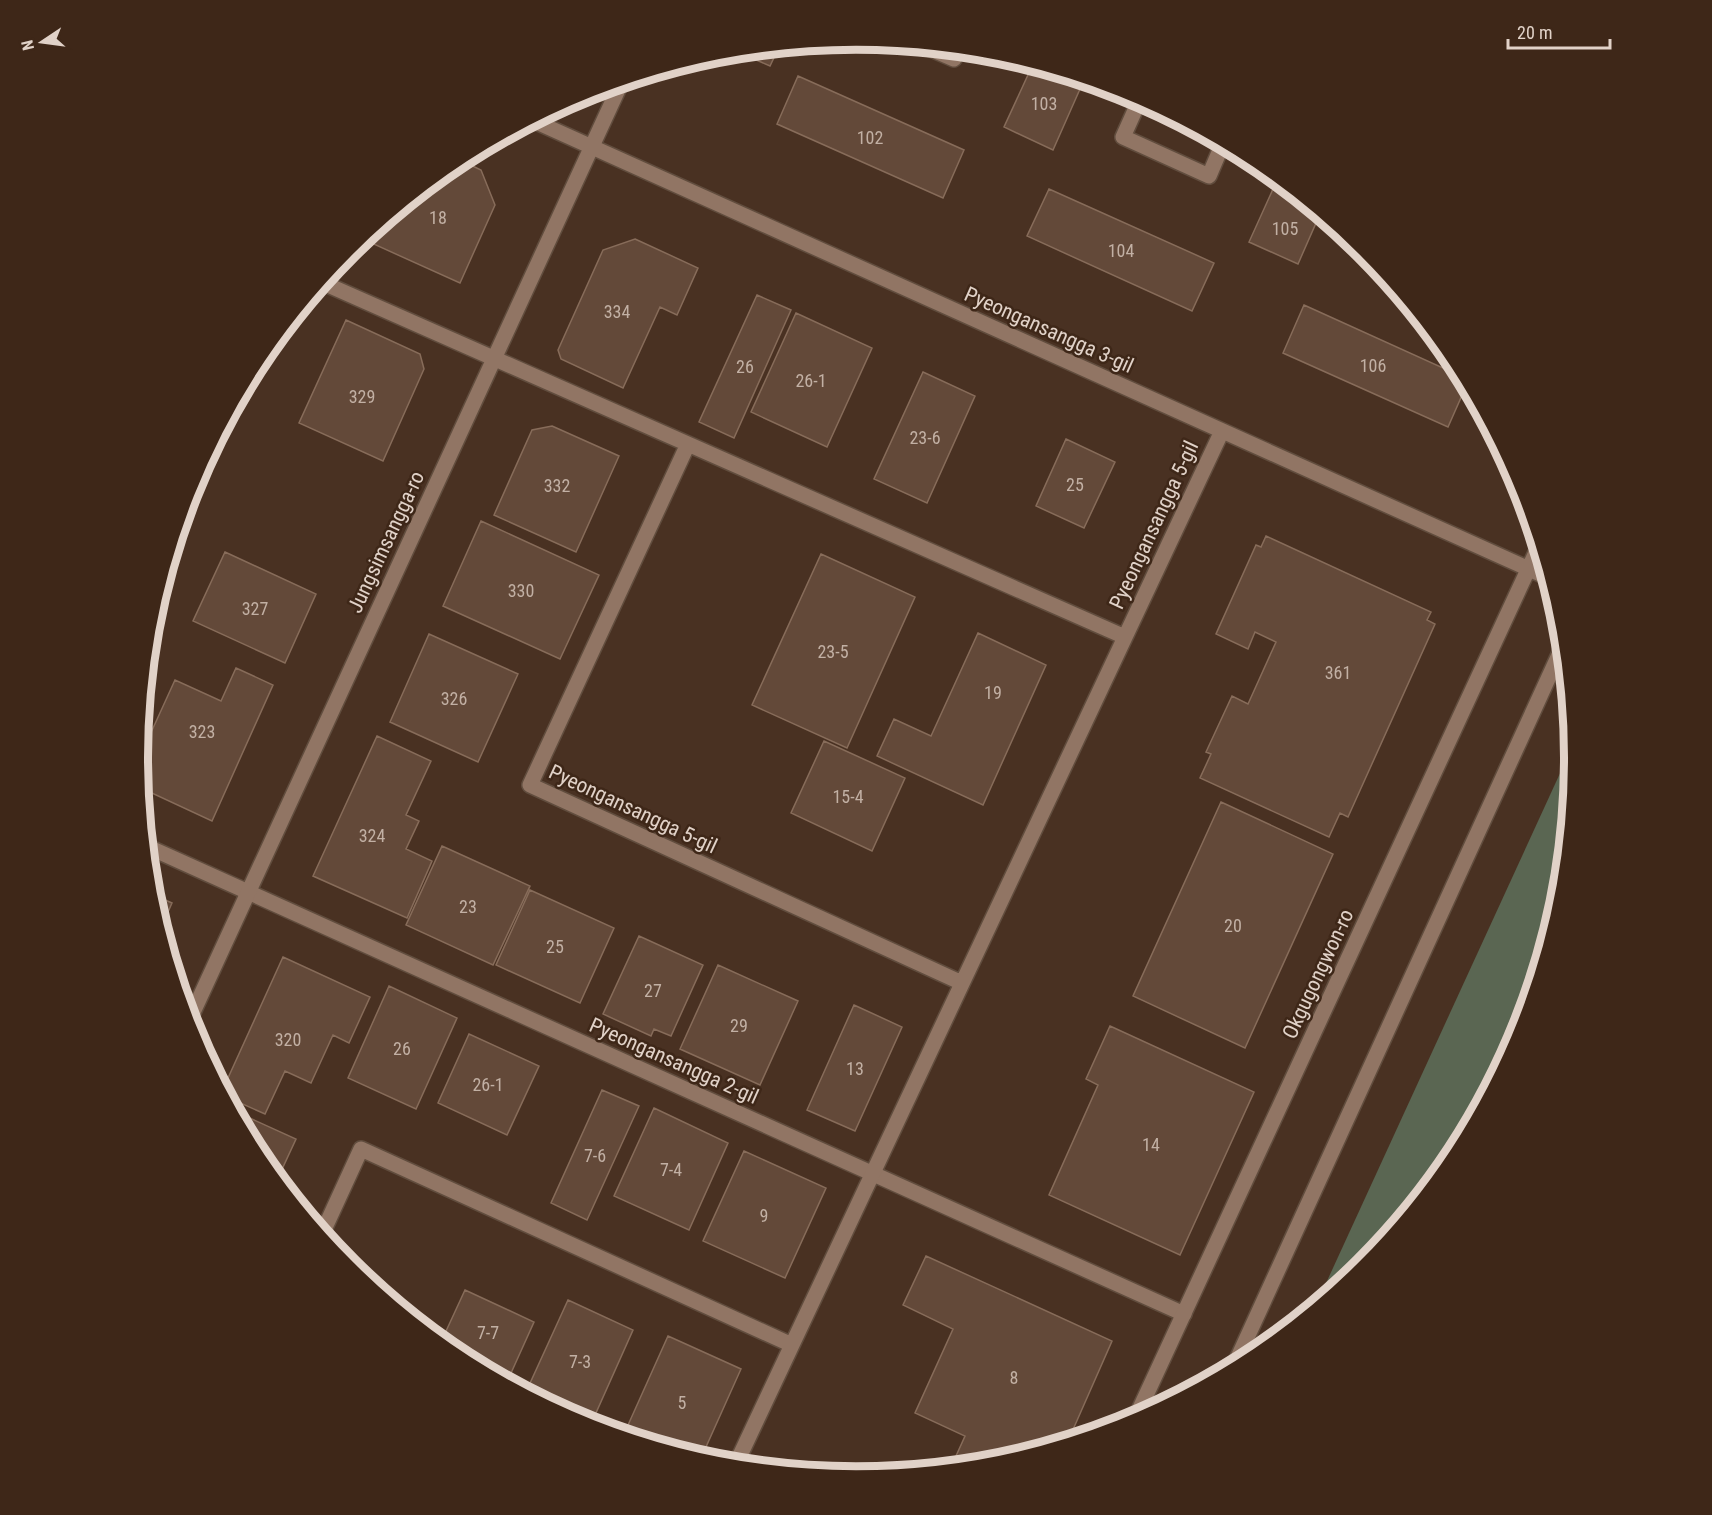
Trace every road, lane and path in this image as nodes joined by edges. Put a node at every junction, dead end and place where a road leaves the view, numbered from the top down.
1 (617, 91) edge
2 (1136, 107) edge
3 (541, 124) edge
4 (591, 147) junction
5 (1220, 150) edge
6 (329, 286) edge
7 (494, 358) junction
8 (1222, 431) junction
9 (688, 444) junction
10 (1534, 556) edge
11 (1528, 569) junction
12 (1540, 574) edge
13 (1125, 637) junction
14 (1557, 658) edge
15 (154, 850) edge
16 (248, 892) junction
17 (962, 982) junction
18 (195, 1008) edge
19 (873, 1173) junction
20 (326, 1226) edge
21 (1184, 1314) junction
22 (792, 1345) junction
23 (1241, 1351) edge
24 (1141, 1405) edge
25 (740, 1455) edge

1 - 4 street, Jungsimsangga-ro
2 - 5 street
3 - 4 street, Pyeongansangga 3-gil
4 - 7 street, Jungsimsangga-ro
4 - 8 street, Pyeongansangga 3-gil
6 - 7 street, Pyeongansangga 5-gil
7 - 9 street, Pyeongansangga 5-gil
7 - 16 street, Jungsimsangga-ro
8 - 11 street, Pyeongansangga 3-gil
8 - 13 street, Pyeongansangga 5-gil
9 - 13 street, Pyeongansangga 5-gil
9 - 17 street, Pyeongansangga 5-gil
10 - 11 street, Okgugongwon-ro
11 - 12 street, Pyeongansangga 3-gil
11 - 21 street, Okgugongwon-ro
13 - 17 street, Pyeongansangga 5-gil
14 - 23 street
15 - 16 street, Pyeongansangga 2-gil
16 - 18 street, Jungsimsangga-ro
16 - 19 street, Pyeongansangga 2-gil
17 - 19 street, Pyeongansangga 5-gil
19 - 21 street, Pyeongansangga 2-gil
19 - 22 street, Pyeongansangga 5-gil
20 - 22 street
21 - 24 street, Okgugongwon-ro
22 - 25 street, Pyeongansangga 5-gil

